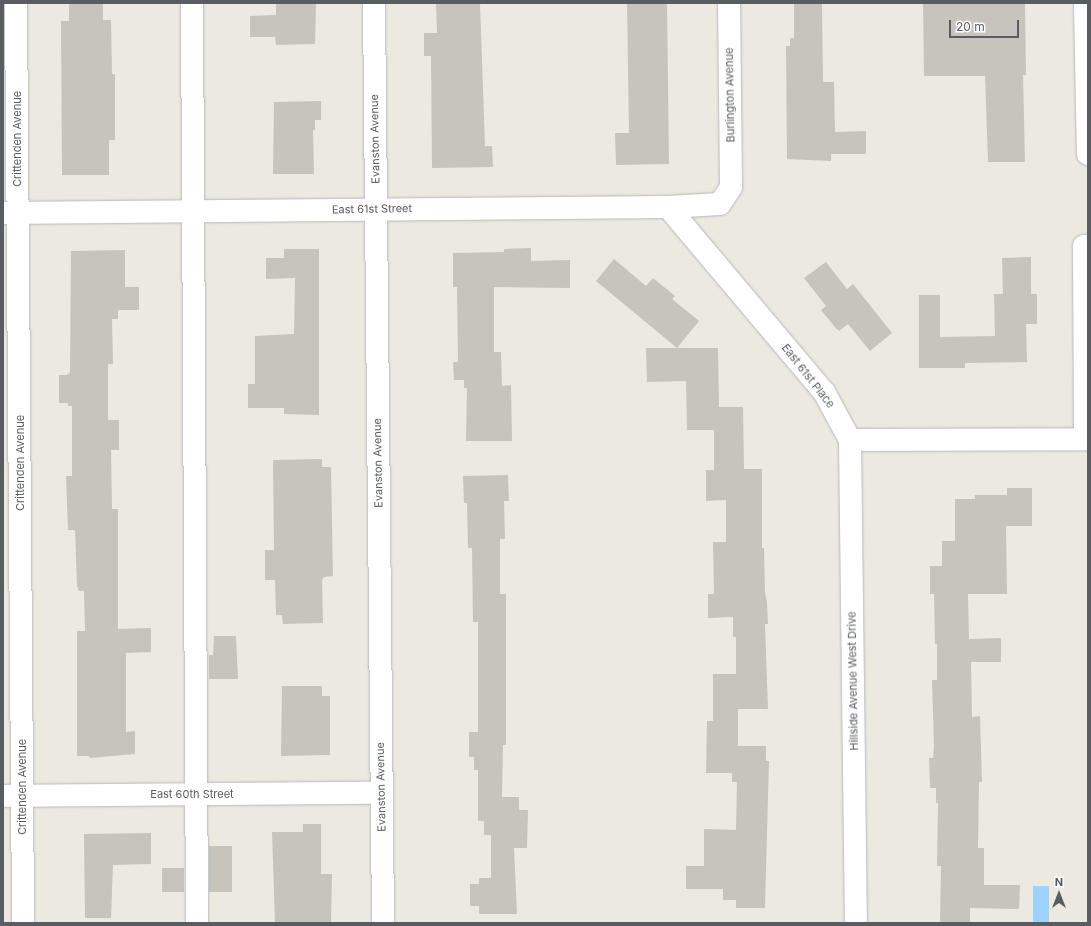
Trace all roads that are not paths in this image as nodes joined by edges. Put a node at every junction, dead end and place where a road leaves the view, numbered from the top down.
1 (16, 3) edge
2 (192, 3) edge
3 (374, 3) edge
4 (729, 3) edge
5 (1085, 3) edge
6 (1088, 154) edge
7 (731, 187) joint
8 (668, 207) junction
9 (376, 209) junction
10 (193, 211) junction
11 (10, 213) edge
12 (1084, 246) dead end
13 (1086, 439) edge
14 (850, 440) junction
15 (382, 793) junction
16 (195, 794) junction
17 (13, 796) edge
18 (23, 923) edge
19 (197, 923) edge
20 (383, 923) edge
21 (856, 923) edge

1 - 11 street, Crittenden Avenue
2 - 10 street
3 - 9 street, Evanston Avenue
4 - 7 street, Burlington Avenue
5 - 6 street
7 - 8 street, East 61st Street
8 - 9 street, East 61st Street
8 - 14 street, East 61st Place
9 - 10 street, East 61st Street
9 - 15 street, Evanston Avenue
10 - 11 street, East 61st Street
10 - 16 street
11 - 17 street, Crittenden Avenue
12 - 13 street
13 - 14 street
14 - 21 street, Hillside Avenue West Drive
15 - 16 street, East 60th Street
15 - 20 street, Evanston Avenue
16 - 17 street, East 60th Street
16 - 19 street
17 - 18 street, Crittenden Avenue

